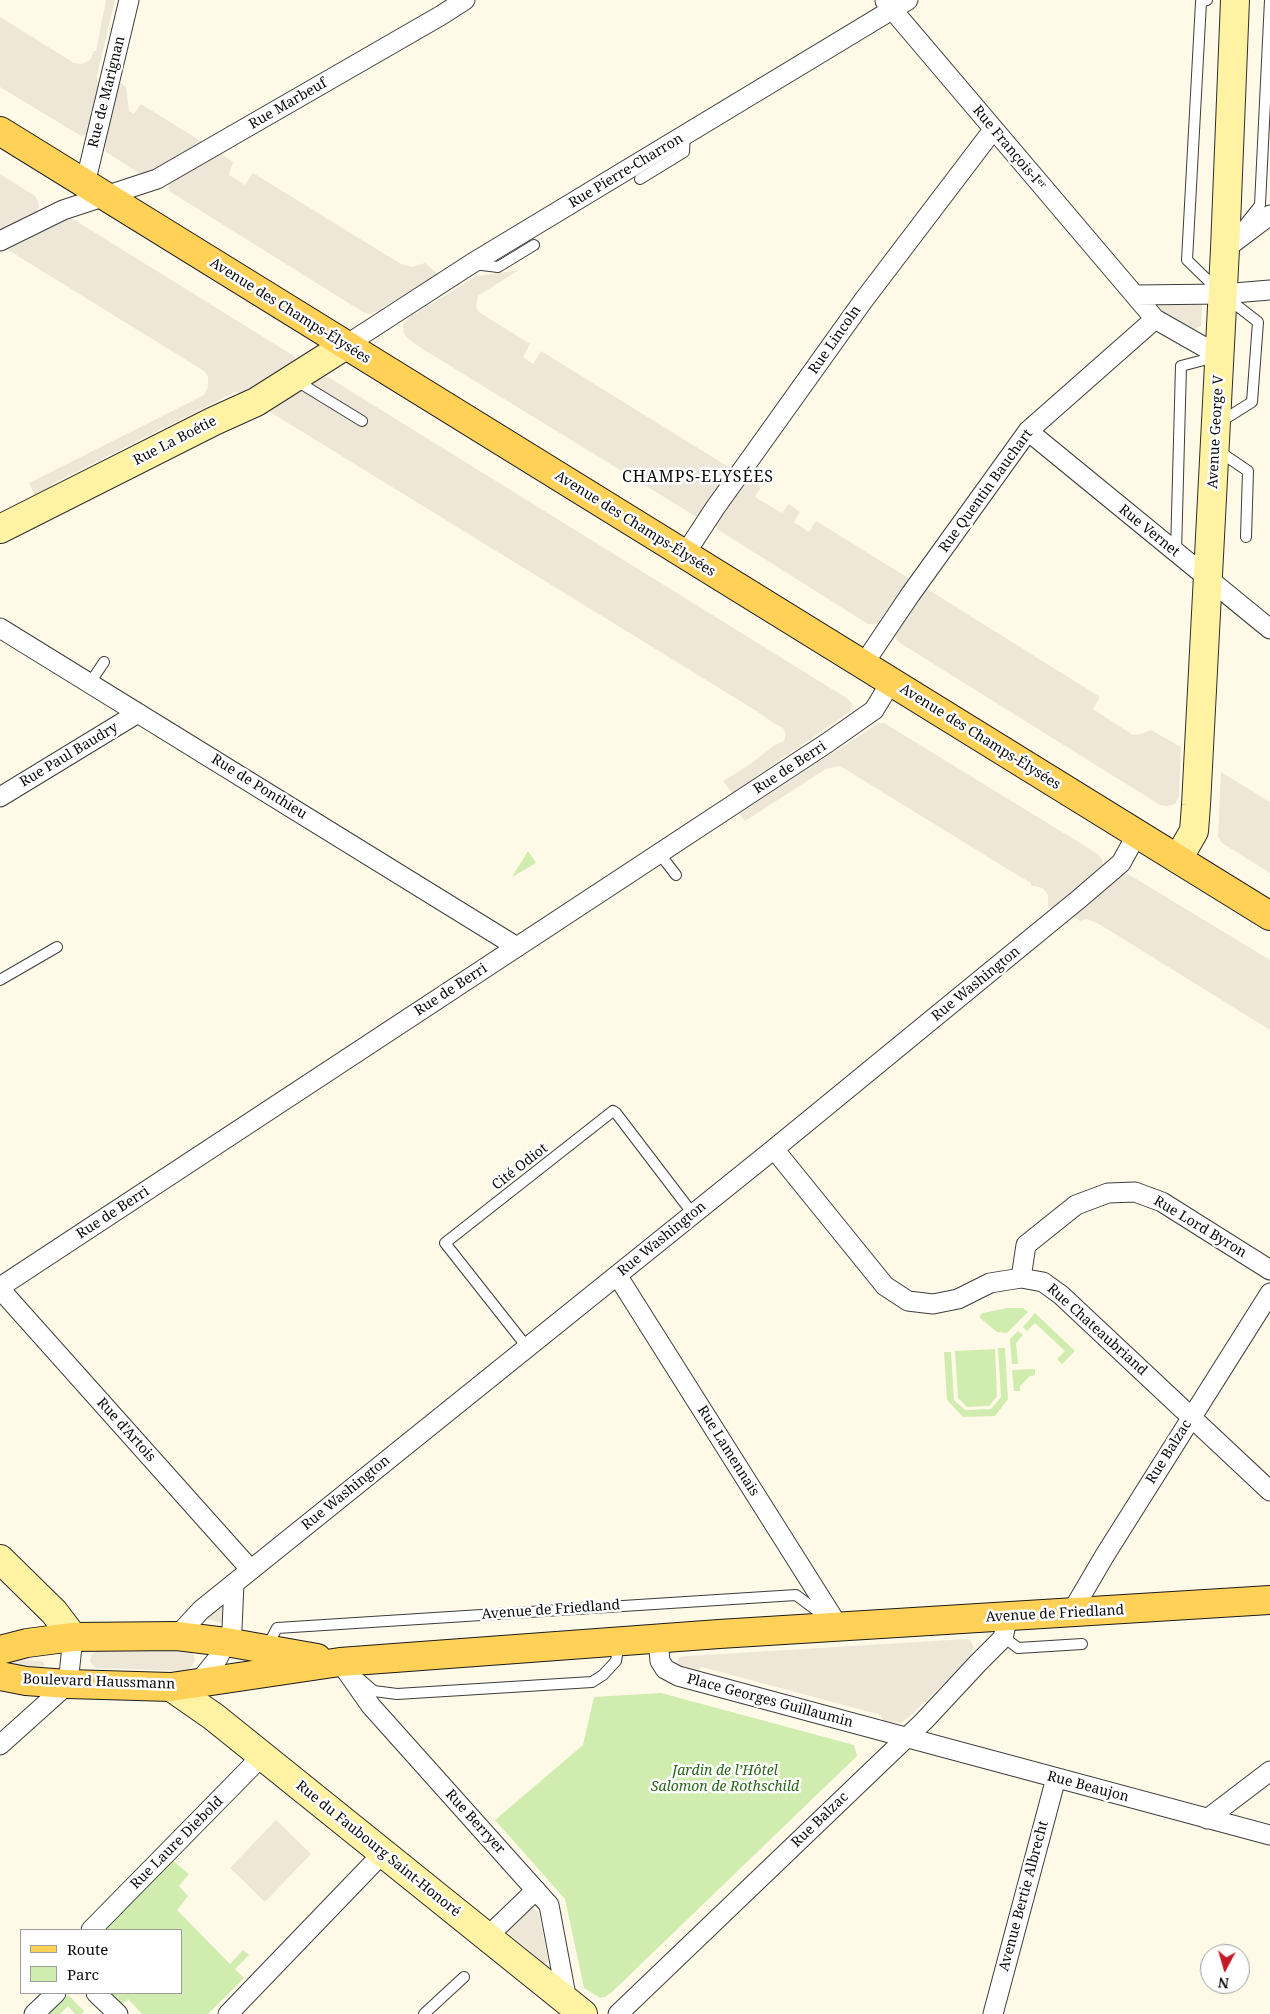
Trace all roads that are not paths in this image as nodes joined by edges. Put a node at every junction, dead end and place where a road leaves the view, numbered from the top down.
1 (129, 0) edge
2 (465, 0) edge
3 (1206, 0) edge
4 (1235, 0) edge
5 (1270, 0) edge
6 (895, 3) edge
7 (993, 130) junction
8 (0, 131) edge
9 (685, 135) junction
10 (640, 179) dead end
11 (95, 190) junction
12 (1270, 215) edge
13 (0, 241) edge
14 (534, 245) dead end
15 (1225, 248) junction
16 (471, 264) junction
17 (1270, 290) edge
18 (1222, 294) junction
19 (1135, 295) junction
20 (863, 301) junction
21 (1155, 319) junction
22 (346, 345) junction
23 (818, 350) dead end
24 (1220, 356) junction
25 (294, 379) junction
26 (362, 421) dead end
27 (1028, 431) junction
28 (1215, 437) junction
29 (0, 529) edge
30 (1246, 537) dead end
31 (1176, 553) junction
32 (685, 554) junction
33 (1209, 579) junction
34 (0, 628) edge
35 (1270, 629) edge
36 (104, 662) dead end
37 (863, 665) junction
38 (891, 682) junction
39 (90, 683) junction
40 (138, 713) junction
41 (0, 797) edge
42 (1137, 834) junction
43 (659, 853) junction
44 (1178, 859) junction
45 (676, 875) dead end
46 (1269, 912) edge
47 (57, 947) dead end
48 (517, 947) junction
49 (0, 980) edge
50 (774, 1149) junction
51 (693, 1214) junction
52 (1270, 1270) edge
53 (617, 1275) junction
54 (1021, 1278) junction
55 (0, 1288) edge
56 (1270, 1293) edge
57 (527, 1347) junction
58 (1191, 1417) junction
59 (1270, 1492) edge
60 (0, 1559) edge
61 (251, 1570) junction
62 (234, 1583) junction
63 (1270, 1600) edge
64 (1071, 1613) junction
65 (1000, 1624) junction
66 (839, 1627) junction
67 (177, 1636) junction
68 (73, 1637) junction
69 (658, 1640) junction
70 (226, 1642) junction
71 (619, 1642) junction
72 (1082, 1644) dead end
73 (0, 1650) edge
74 (266, 1650) junction
75 (340, 1662) junction
76 (0, 1676) edge
77 (198, 1683) junction
78 (68, 1684) junction
79 (171, 1687) junction
80 (906, 1738) junction
81 (0, 1745) edge
82 (262, 1756) junction
83 (1270, 1771) edge
84 (1056, 1778) junction
85 (1207, 1819) junction
86 (1270, 1835) edge
87 (383, 1852) junction
88 (536, 1890) junction
89 (92, 1929) edge
90 (492, 1945) junction
91 (464, 1977) dead end
92 (55, 1994) edge
93 (97, 1994) edge
94 (575, 2008) edge
95 (34, 2014) edge
96 (118, 2014) edge
97 (228, 2014) edge
98 (424, 2014) edge
99 (618, 2014) edge
100 (993, 2014) edge

1 - 11 street, Rue de Marignan
2 - 11 street, Rue Marbeuf
3 - 18 lane
4 - 15 street, Avenue George V
5 - 15 lane
6 - 7 street, Rue François-Iᵉʳ
6 - 9 street, Rue Pierre-Charron
7 - 19 street, Rue François-Iᵉʳ
7 - 20 street, Rue Lincoln
8 - 11 main road, Avenue des Champs-Élysées
9 - 10 lane
9 - 16 street, Rue Pierre-Charron
11 - 13 street, Rue Marbeuf
11 - 22 main road, Avenue des Champs-Élysées
12 - 15 street
14 - 16 lane
15 - 18 street, Avenue George V
16 - 22 street, Rue Pierre-Charron
17 - 18 street
18 - 19 street
18 - 24 street, Avenue George V
18 - 28 lane
19 - 21 street, Rue François-Iᵉʳ
20 - 23 lane
20 - 32 street, Rue Lincoln
21 - 24 street, Rue François-Iᵉʳ
21 - 27 street, Rue Quentin Bauchart
22 - 25 street, Rue La Boétie
22 - 32 main road, Avenue des Champs-Élysées
24 - 28 street, Avenue George V
24 - 31 lane
25 - 26 lane
25 - 29 street, Rue La Boétie
27 - 31 street, Rue Vernet
27 - 37 street, Rue Quentin Bauchart
28 - 30 lane
28 - 33 street, Avenue George V
31 - 33 street, Rue Vernet
32 - 37 main road, Avenue des Champs-Élysées
33 - 35 street, Rue Vernet
33 - 44 street, Avenue George V
34 - 39 street, Rue de Ponthieu
36 - 39 lane
37 - 38 main road, Avenue des Champs-Élysées
38 - 42 main road, Avenue des Champs-Élysées
38 - 43 street, Rue de Berri
39 - 40 street, Rue de Ponthieu
40 - 41 street, Rue Paul Baudry
40 - 48 street, Rue de Ponthieu
42 - 44 main road, Avenue des Champs-Élysées
42 - 50 street, Rue Washington
43 - 45 lane
43 - 48 street, Rue de Berri
44 - 46 main road, Avenue des Champs-Élysées
47 - 49 lane
48 - 55 street, Rue de Berri
50 - 51 street, Rue Washington
50 - 54 street, Rue Chateaubriand
51 - 53 street, Rue Washington
51 - 57 lane, Cité Odiot
52 - 54 street, Rue Lord Byron
53 - 57 street, Rue Washington
53 - 66 street, Rue Lamennais
54 - 58 street, Rue Chateaubriand
55 - 61 street, Rue d'Artois
56 - 58 street, Rue Balzac
57 - 61 street, Rue Washington
58 - 59 street, Rue Chateaubriand
58 - 64 street, Rue Balzac
60 - 68 street
61 - 62 street, Rue Washington
62 - 67 street, Rue Washington
62 - 70 street
63 - 64 main road, Avenue de Friedland
64 - 65 main road, Avenue de Friedland
65 - 66 main road, Avenue de Friedland
65 - 72 lane
65 - 80 street, Rue Balzac
66 - 69 main road, Avenue de Friedland
66 - 74 lane, Avenue de Friedland
67 - 68 main road
67 - 70 main road
68 - 73 main road
68 - 78 street
69 - 71 main road, Avenue de Friedland
69 - 80 street, Place Georges Guillaumin
70 - 74 main road, Avenue de Friedland
70 - 77 street
71 - 75 main road, Avenue de Friedland
71 - 75 lane
74 - 75 main road, Avenue de Friedland
75 - 77 main road, Avenue de Friedland
75 - 88 street, Rue Berryer
76 - 78 main road, Boulevard Haussmann
77 - 79 main road, Boulevard Haussmann
78 - 79 main road, Boulevard Haussmann
78 - 81 street
79 - 82 street, Rue du Faubourg Saint-Honoré
80 - 84 street, Rue Beaujon
80 - 99 street, Rue Balzac
82 - 87 street, Rue du Faubourg Saint-Honoré
82 - 89 street, Rue Laure Diebold
83 - 85 street
84 - 85 street, Rue Beaujon
84 - 100 street, Avenue Bertie Albrecht
85 - 86 street, Rue Beaujon
87 - 90 street, Rue du Faubourg Saint-Honoré
87 - 97 street
88 - 90 street
88 - 94 street, Rue Berryer
90 - 94 street, Rue du Faubourg Saint-Honoré
91 - 98 lane
92 - 95 street
93 - 96 street

